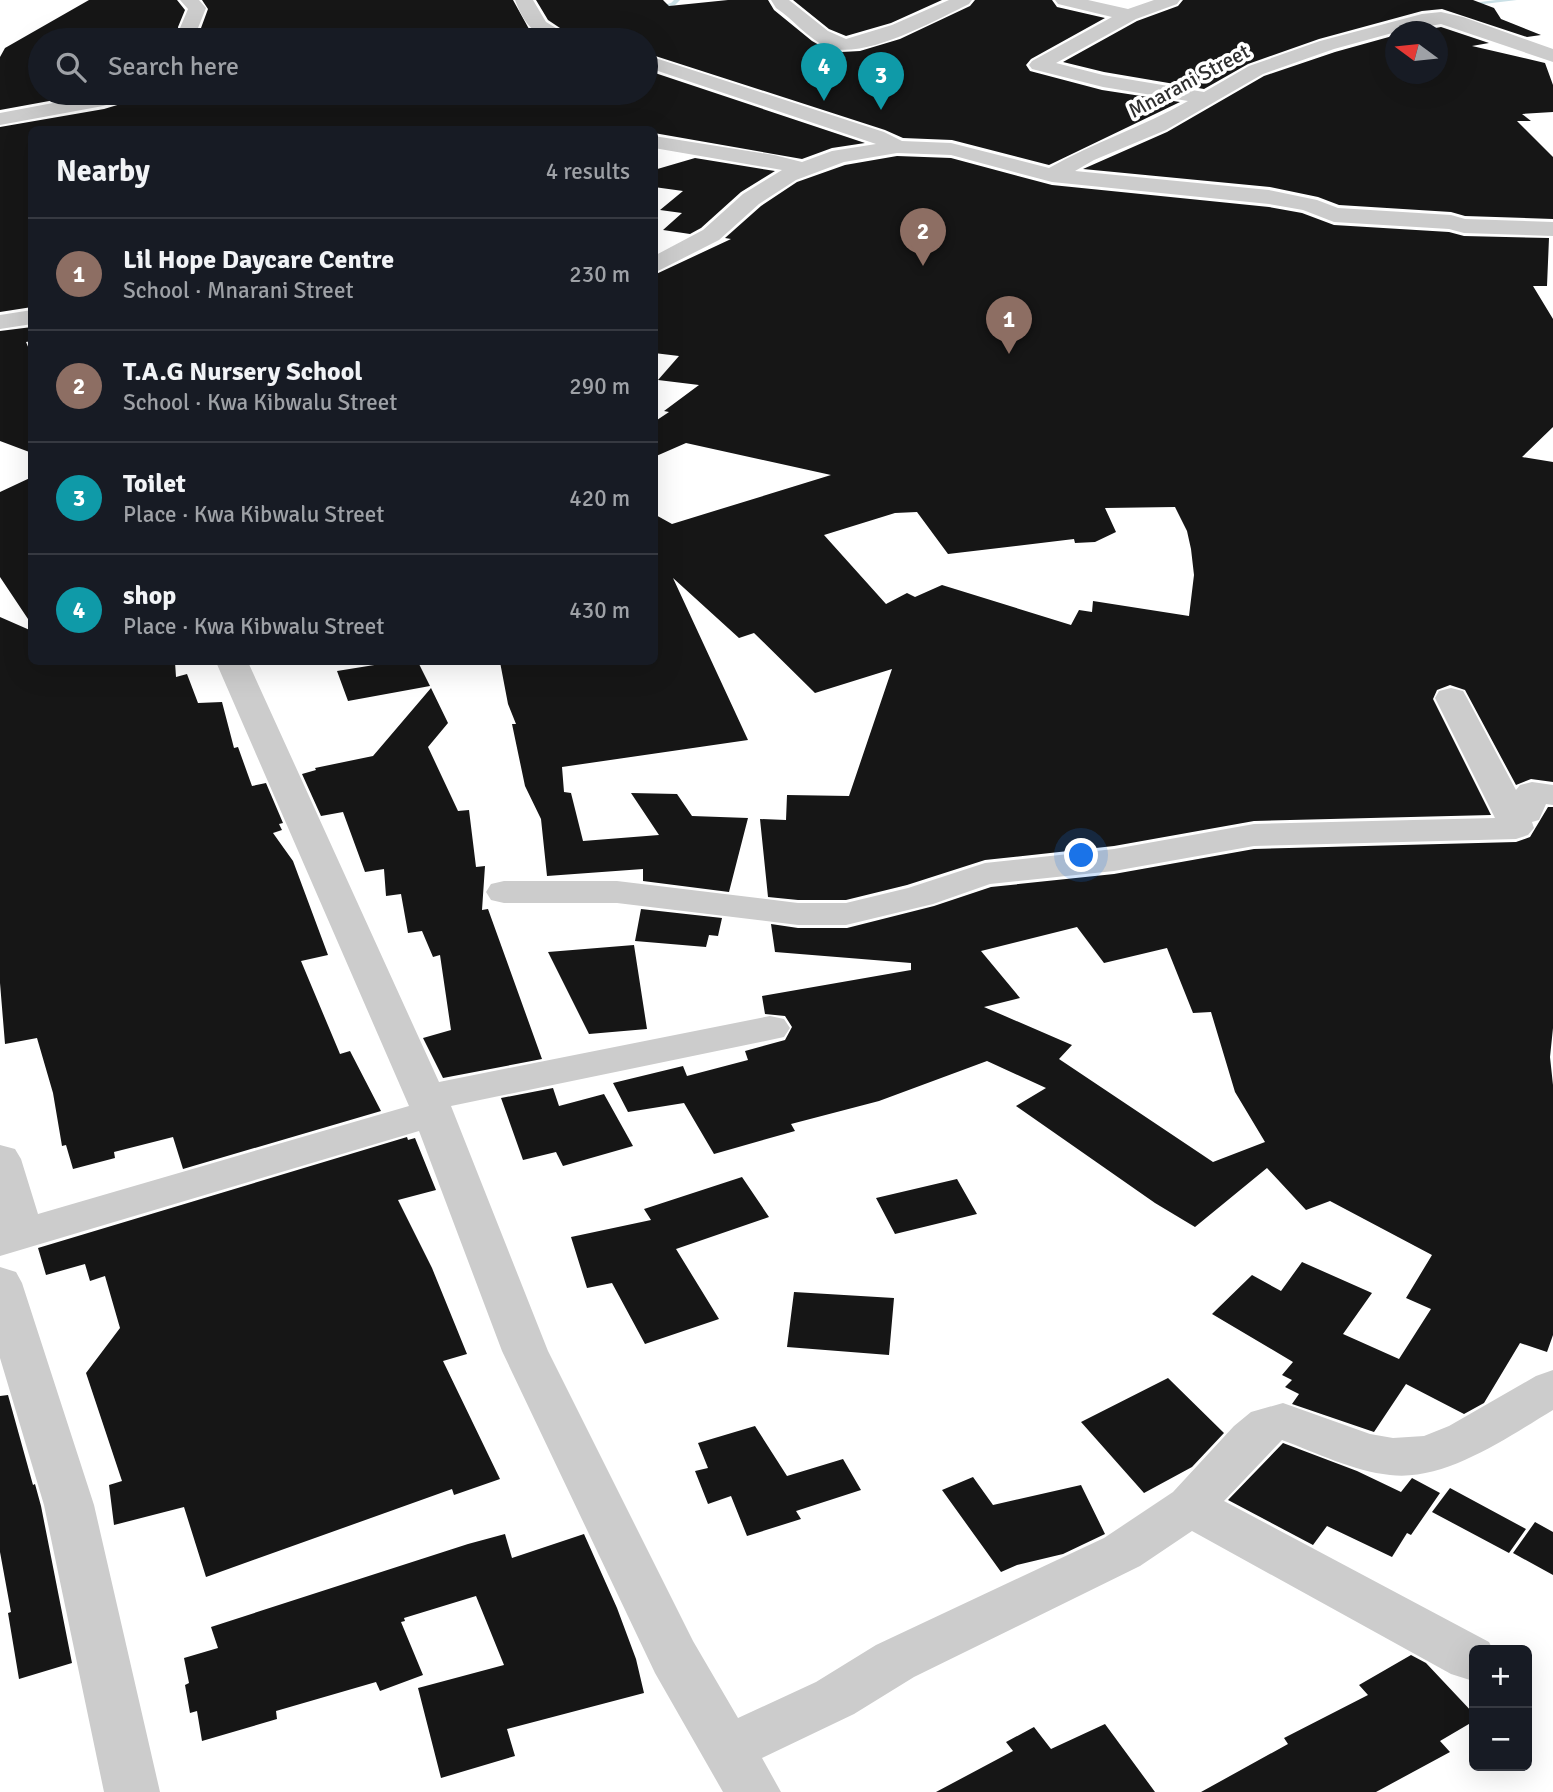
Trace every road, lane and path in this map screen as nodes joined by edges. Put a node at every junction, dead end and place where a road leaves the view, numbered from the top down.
1 (189, 0) edge
2 (524, 0) edge
3 (780, 0) edge
4 (963, 0) edge
5 (1064, 0) edge
6 (1171, 0) edge
7 (1129, 15) junction
8 (188, 28) edge
9 (540, 28) edge
10 (1553, 57) edge
11 (658, 65) edge
12 (1205, 98) junction
13 (76, 105) edge
14 (0, 119) edge
15 (658, 143) edge
16 (897, 147) junction
17 (802, 169) junction
18 (1052, 174) junction
19 (1553, 229) edge
20 (658, 260) edge
21 (28, 318) edge
22 (0, 322) edge
23 (233, 665) edge
24 (1451, 698) dead end
25 (1553, 795) edge
26 (1511, 814) junction
27 (504, 892) dead end
28 (770, 1028) dead end
29 (430, 1105) junction
30 (0, 1158) edge
31 (11, 1238) edge
32 (0, 1283) edge
33 (1553, 1388) edge
34 (1190, 1506) junction
35 (1469, 1657) edge
36 (728, 1748) junction
37 (132, 1792) edge
38 (753, 1792) edge

1 - 8 street
2 - 9 street
3 - 4 street
5 - 7 street
6 - 7 street
7 - 12 street
10 - 12 street, Mnarani Street
11 - 16 street
12 - 18 street, Mnarani Street
13 - 14 street
15 - 17 street
16 - 17 street
16 - 18 street
17 - 20 street
18 - 19 street
21 - 22 street
23 - 29 street
24 - 26 street
25 - 26 street
26 - 27 street
28 - 29 street
29 - 31 street
29 - 36 street
30 - 31 street
32 - 37 street
33 - 34 street
34 - 35 street
34 - 36 street
36 - 38 street

